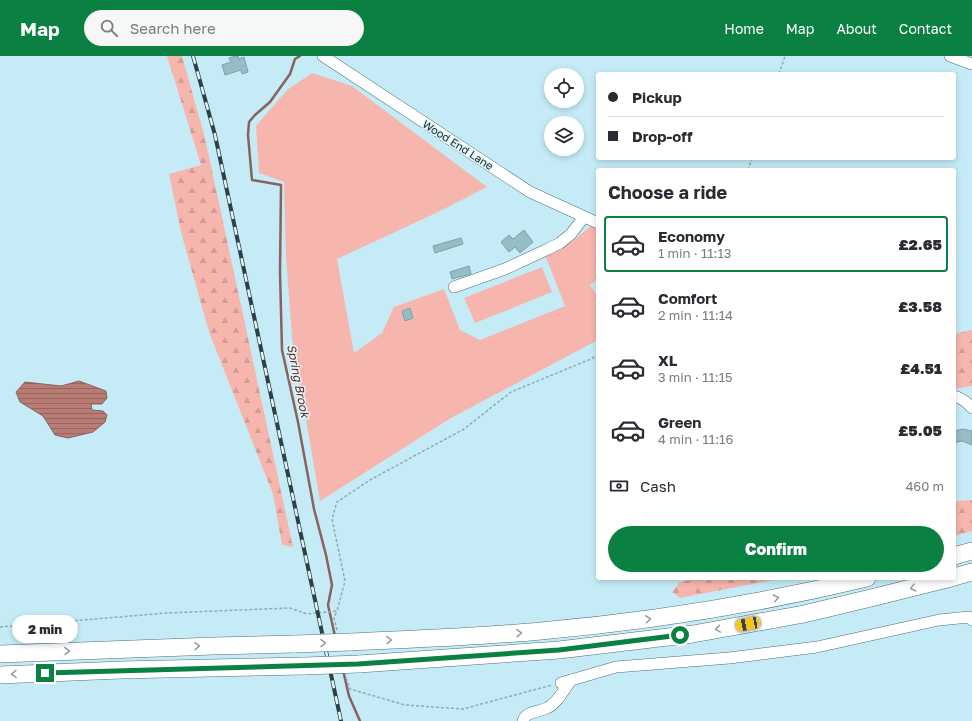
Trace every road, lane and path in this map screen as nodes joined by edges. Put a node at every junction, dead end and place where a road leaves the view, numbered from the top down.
1 (323, 56) edge
2 (785, 56) edge
3 (950, 56) edge
4 (972, 64) edge
5 (780, 72) edge
6 (584, 217) junction
7 (596, 222) edge
8 (454, 287) dead end
9 (596, 356) edge
10 (956, 396) edge
11 (972, 408) edge
12 (972, 551) edge
13 (956, 555) edge
14 (972, 572) edge
15 (956, 576) edge
16 (859, 580) edge
17 (943, 580) edge
18 (972, 620) edge
19 (0, 627) edge
20 (0, 654) edge
21 (0, 675) edge
22 (566, 681) junction
23 (350, 689) dead end
24 (523, 721) edge

1 - 6 street, Wood End Lane
2 - 5 path
3 - 4 street
6 - 7 street, Wood End Lane
6 - 8 street
9 - 19 path
10 - 11 street
12 - 13 highway
14 - 15 highway
20 -> 16 highway, bridge
17 -> 21 highway, bridge
18 - 22 street
22 - 23 path
22 - 24 street

